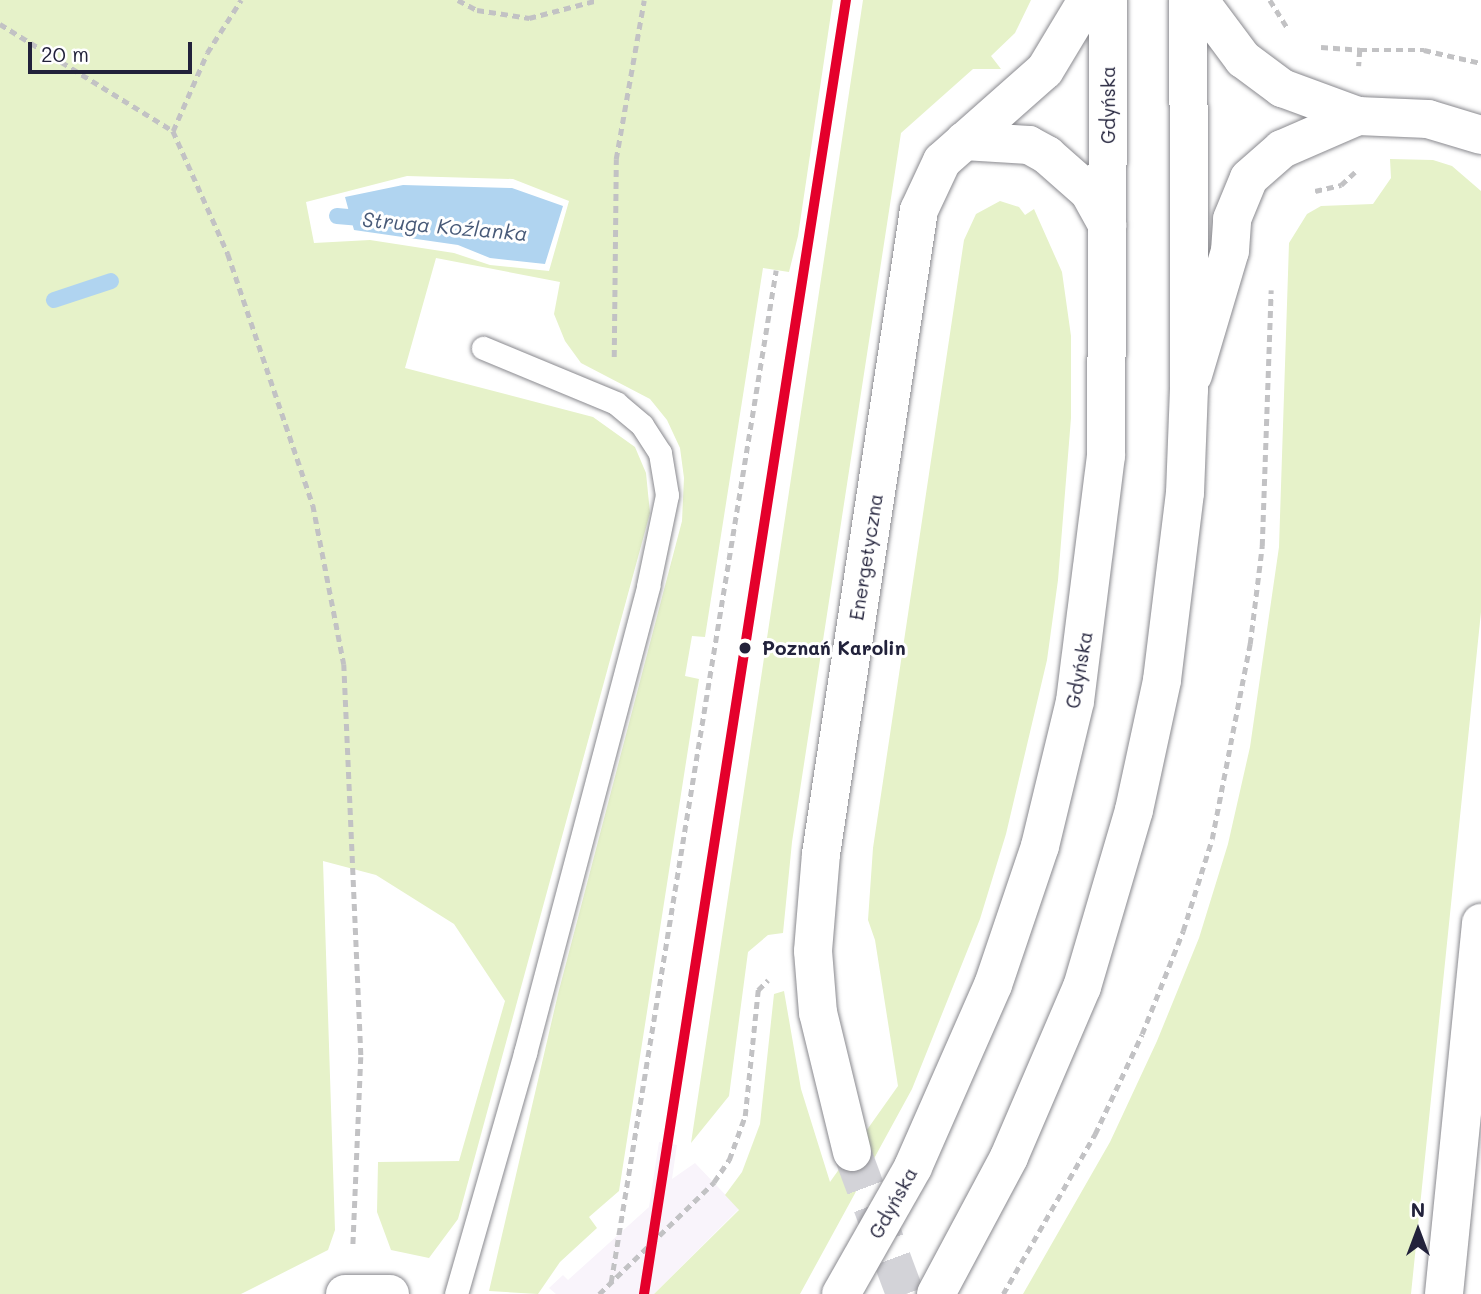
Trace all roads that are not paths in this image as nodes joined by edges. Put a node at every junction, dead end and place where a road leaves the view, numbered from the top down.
1 (1087, 0) edge
2 (1108, 0) edge
3 (1188, 0) edge
4 (1199, 0) edge
5 (1358, 116) junction
6 (1481, 135) edge
7 (964, 141) junction
8 (1107, 225) junction
9 (482, 348) dead end
10 (1189, 390) junction
11 (1481, 923) edge
12 (852, 1152) tunnel mouth
13 (348, 1293) edge
14 (390, 1294) edge
15 (456, 1294) edge
16 (841, 1294) edge
17 (936, 1294) edge
18 (1444, 1294) edge

1 - 7 main road, Energetyczna
2 - 8 main road, Gdyńska
3 - 10 main road
4 - 5 main road
5 - 6 main road
5 - 10 main road
7 - 8 main road
7 - 12 main road, Energetyczna
8 - 16 main road, Gdyńska
9 - 15 lane
10 - 17 main road
11 - 18 main road
13 - 14 main road

